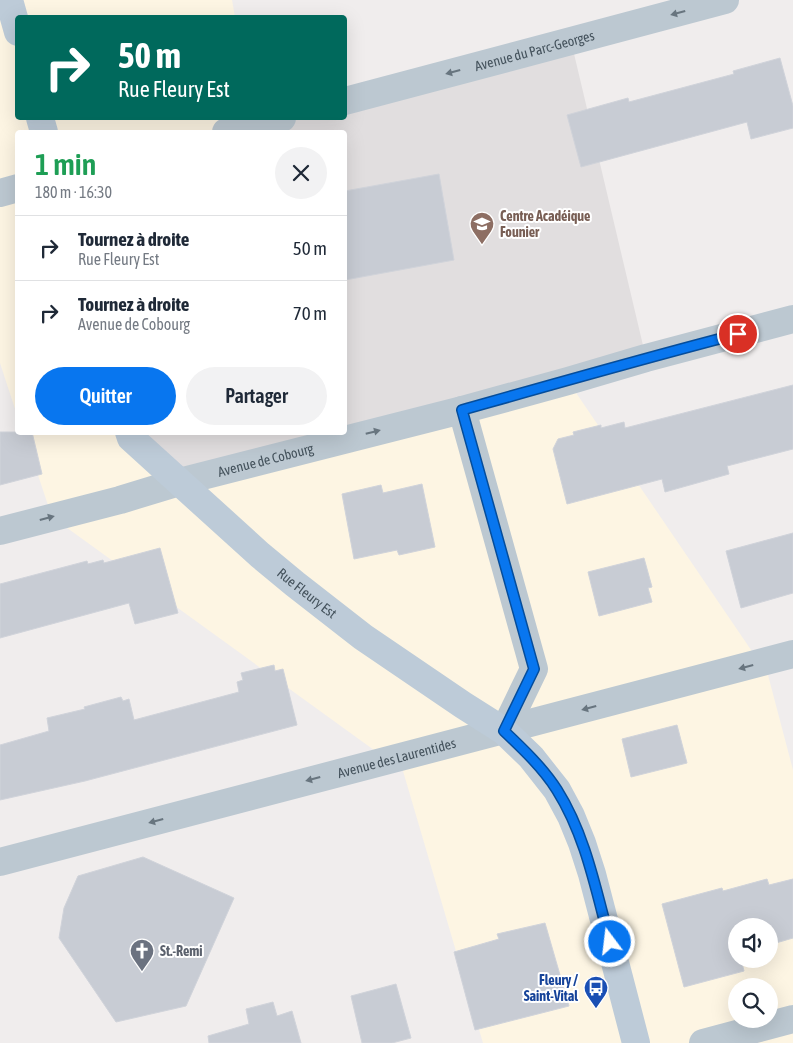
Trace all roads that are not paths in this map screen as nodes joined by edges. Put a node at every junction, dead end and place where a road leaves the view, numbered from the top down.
1 (9, 0) edge
2 (725, 0) edge
3 (15, 21) edge
4 (347, 100) edge
5 (274, 120) edge
6 (234, 130) edge
7 (15, 189) edge
8 (0, 192) edge
9 (793, 319) edge
10 (462, 410) junction
11 (130, 435) edge
12 (179, 482) junction
13 (0, 531) edge
14 (793, 654) edge
15 (504, 731) junction
16 (0, 862) edge
17 (793, 1019) edge
18 (636, 1043) edge
19 (703, 1043) edge

1 - 3 street
2 -> 4 street, Avenue du Parc-Georges
5 - 6 street
7 - 8 street
9 - 10 street, Avenue de Cobourg
12 -> 10 street, Avenue de Cobourg
10 - 15 street
11 - 12 street, Rue Fleury Est
13 -> 12 street, Avenue de Cobourg
12 - 15 street, Rue Fleury Est
14 -> 15 street, Avenue des Laurentides
15 -> 16 street, Avenue des Laurentides
15 - 18 street, Rue Fleury Est
17 - 19 street

